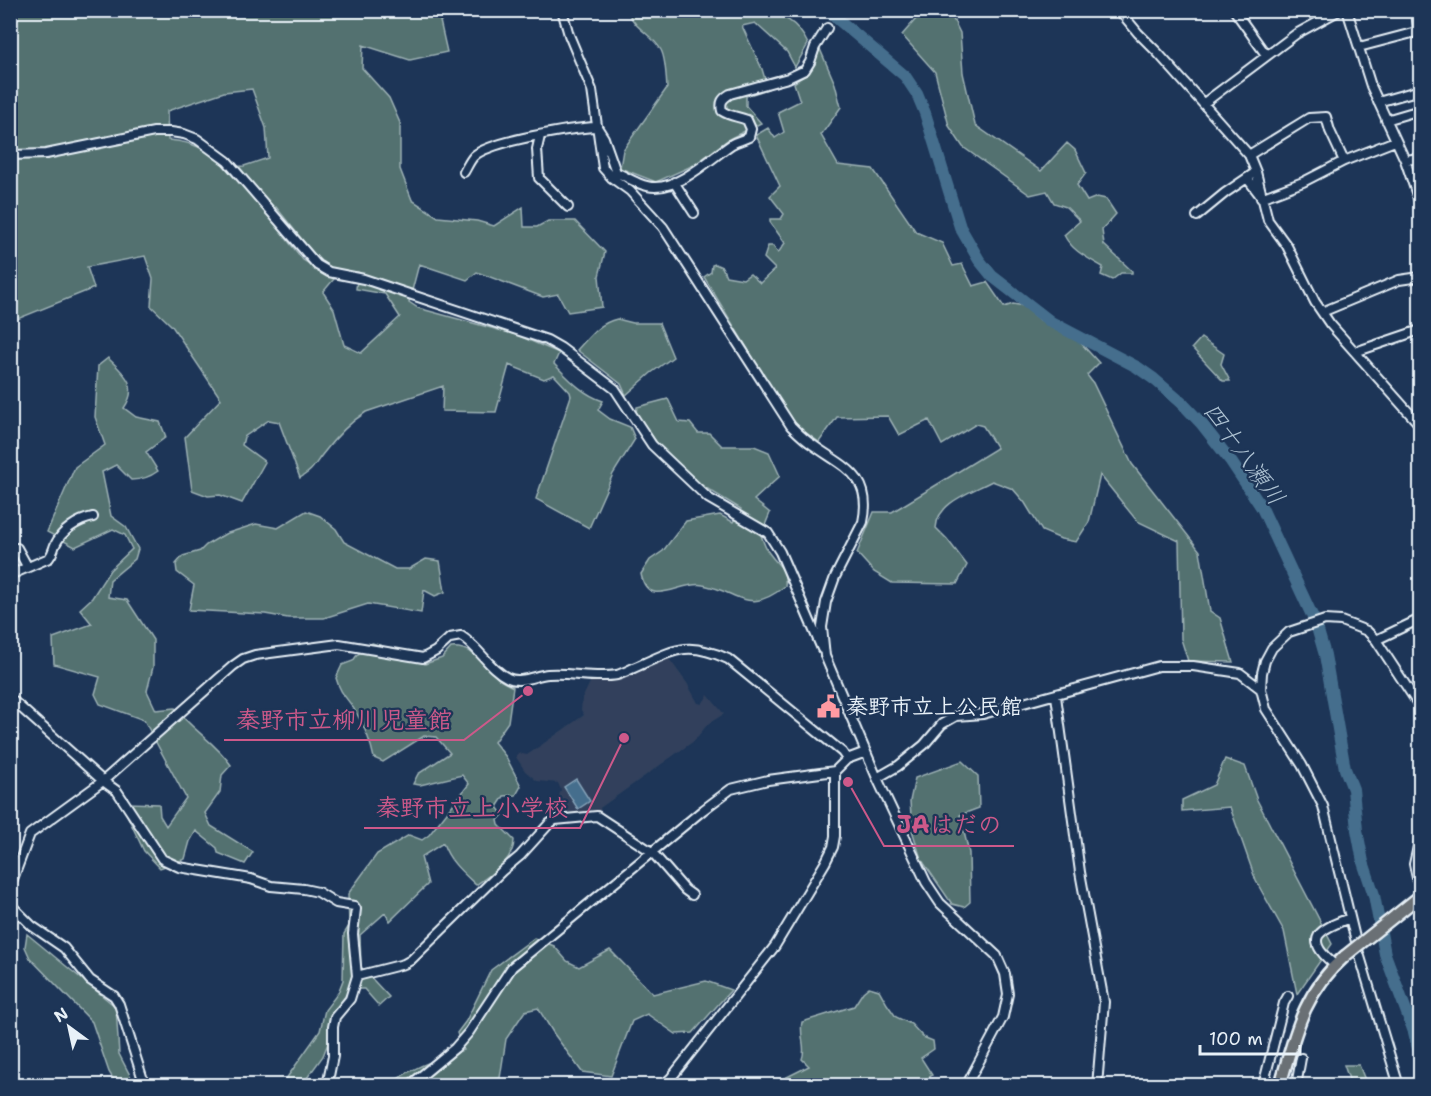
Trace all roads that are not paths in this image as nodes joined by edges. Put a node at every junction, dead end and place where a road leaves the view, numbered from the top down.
1 (562, 10) edge
2 (1119, 10) edge
3 (1234, 10) edge
4 (1340, 10) edge
5 (1416, 10) edge
6 (1348, 11) edge
7 (827, 28) dead end
8 (1419, 31) edge
9 (1359, 47) junction
10 (1269, 54) junction
11 (1420, 90) edge
12 (1378, 102) junction
13 (1204, 103) junction
14 (1420, 110) edge
15 (1386, 120) junction
16 (597, 127) junction
17 (540, 136) junction
18 (1395, 141) junction
19 (10, 155) edge
20 (1249, 155) junction
21 (1420, 158) edge
22 (1405, 160) junction
23 (1344, 161) junction
24 (464, 172) dead end
25 (1256, 172) junction
26 (1247, 178) junction
27 (674, 182) junction
28 (1261, 197) junction
29 (1420, 200) edge
30 (568, 207) dead end
31 (689, 210) dead end
32 (1197, 216) dead end
33 (1420, 277) edge
34 (1322, 312) junction
35 (1420, 330) edge
36 (1355, 352) junction
37 (1420, 425) edge
38 (93, 517) dead end
39 (17, 548) dead end
40 (27, 566) junction
41 (10, 575) edge
42 (1420, 619) edge
43 (1376, 640) junction
44 (825, 656) junction
45 (1261, 689) junction
46 (1056, 696) junction
47 (10, 698) edge
48 (1420, 707) edge
49 (866, 752) junction
50 (847, 759) junction
51 (835, 771) junction
52 (877, 778) junction
53 (103, 781) junction
54 (1420, 838) edge
55 (652, 852) junction
56 (10, 887) edge
57 (1420, 891) edge
58 (692, 895) dead end
59 (10, 904) edge
60 (1350, 918) junction
61 (1335, 965) junction
62 (357, 976) junction
63 (1288, 996) dead end
64 (1301, 1058) dead end
65 (669, 1082) edge
66 (145, 1086) edge
67 (327, 1086) edge
68 (409, 1086) edge
69 (662, 1086) edge
70 (966, 1086) edge
71 (1097, 1086) edge
72 (1263, 1086) edge
73 (1280, 1086) edge
74 (1296, 1086) edge
75 (1399, 1086) edge

1 - 16 street
2 - 13 street
3 - 10 street
4 - 10 street
5 - 8 street
6 - 9 street
7 - 27 street
8 - 9 street
9 - 12 street
10 - 13 street
11 - 12 street
12 - 15 street
13 - 20 street
14 - 15 street
15 - 18 street
16 - 17 street
16 - 27 street
16 - 44 street
17 - 24 street
17 - 30 street
18 - 22 street
18 - 23 street
19 - 44 street
20 - 23 street
20 - 25 street
21 - 22 street
22 - 29 street
23 - 28 street
25 - 26 street
25 - 28 street
26 - 28 street
26 - 32 street
27 - 31 street
28 - 34 street
33 - 34 street
34 - 36 street
35 - 36 street
36 - 37 street
38 - 40 street
39 - 40 street
40 - 41 street
42 - 43 street
43 - 45 street
43 - 48 street
44 - 49 street
45 - 46 street
45 - 60 street
46 - 52 street
46 - 71 street
47 - 53 street
49 - 50 street
49 - 52 street
50 - 51 street
50 - 53 street
51 - 55 street
51 - 65 street
52 - 70 street
53 - 56 street
53 - 62 street
54 - 57 street
55 - 58 street
55 - 62 street
55 - 68 street
57 - 61 highway, bridge
59 - 66 street
60 - 61 street
60 - 75 street
61 - 73 highway
62 - 67 street
63 - 72 street
64 - 74 street
65 - 69 street

